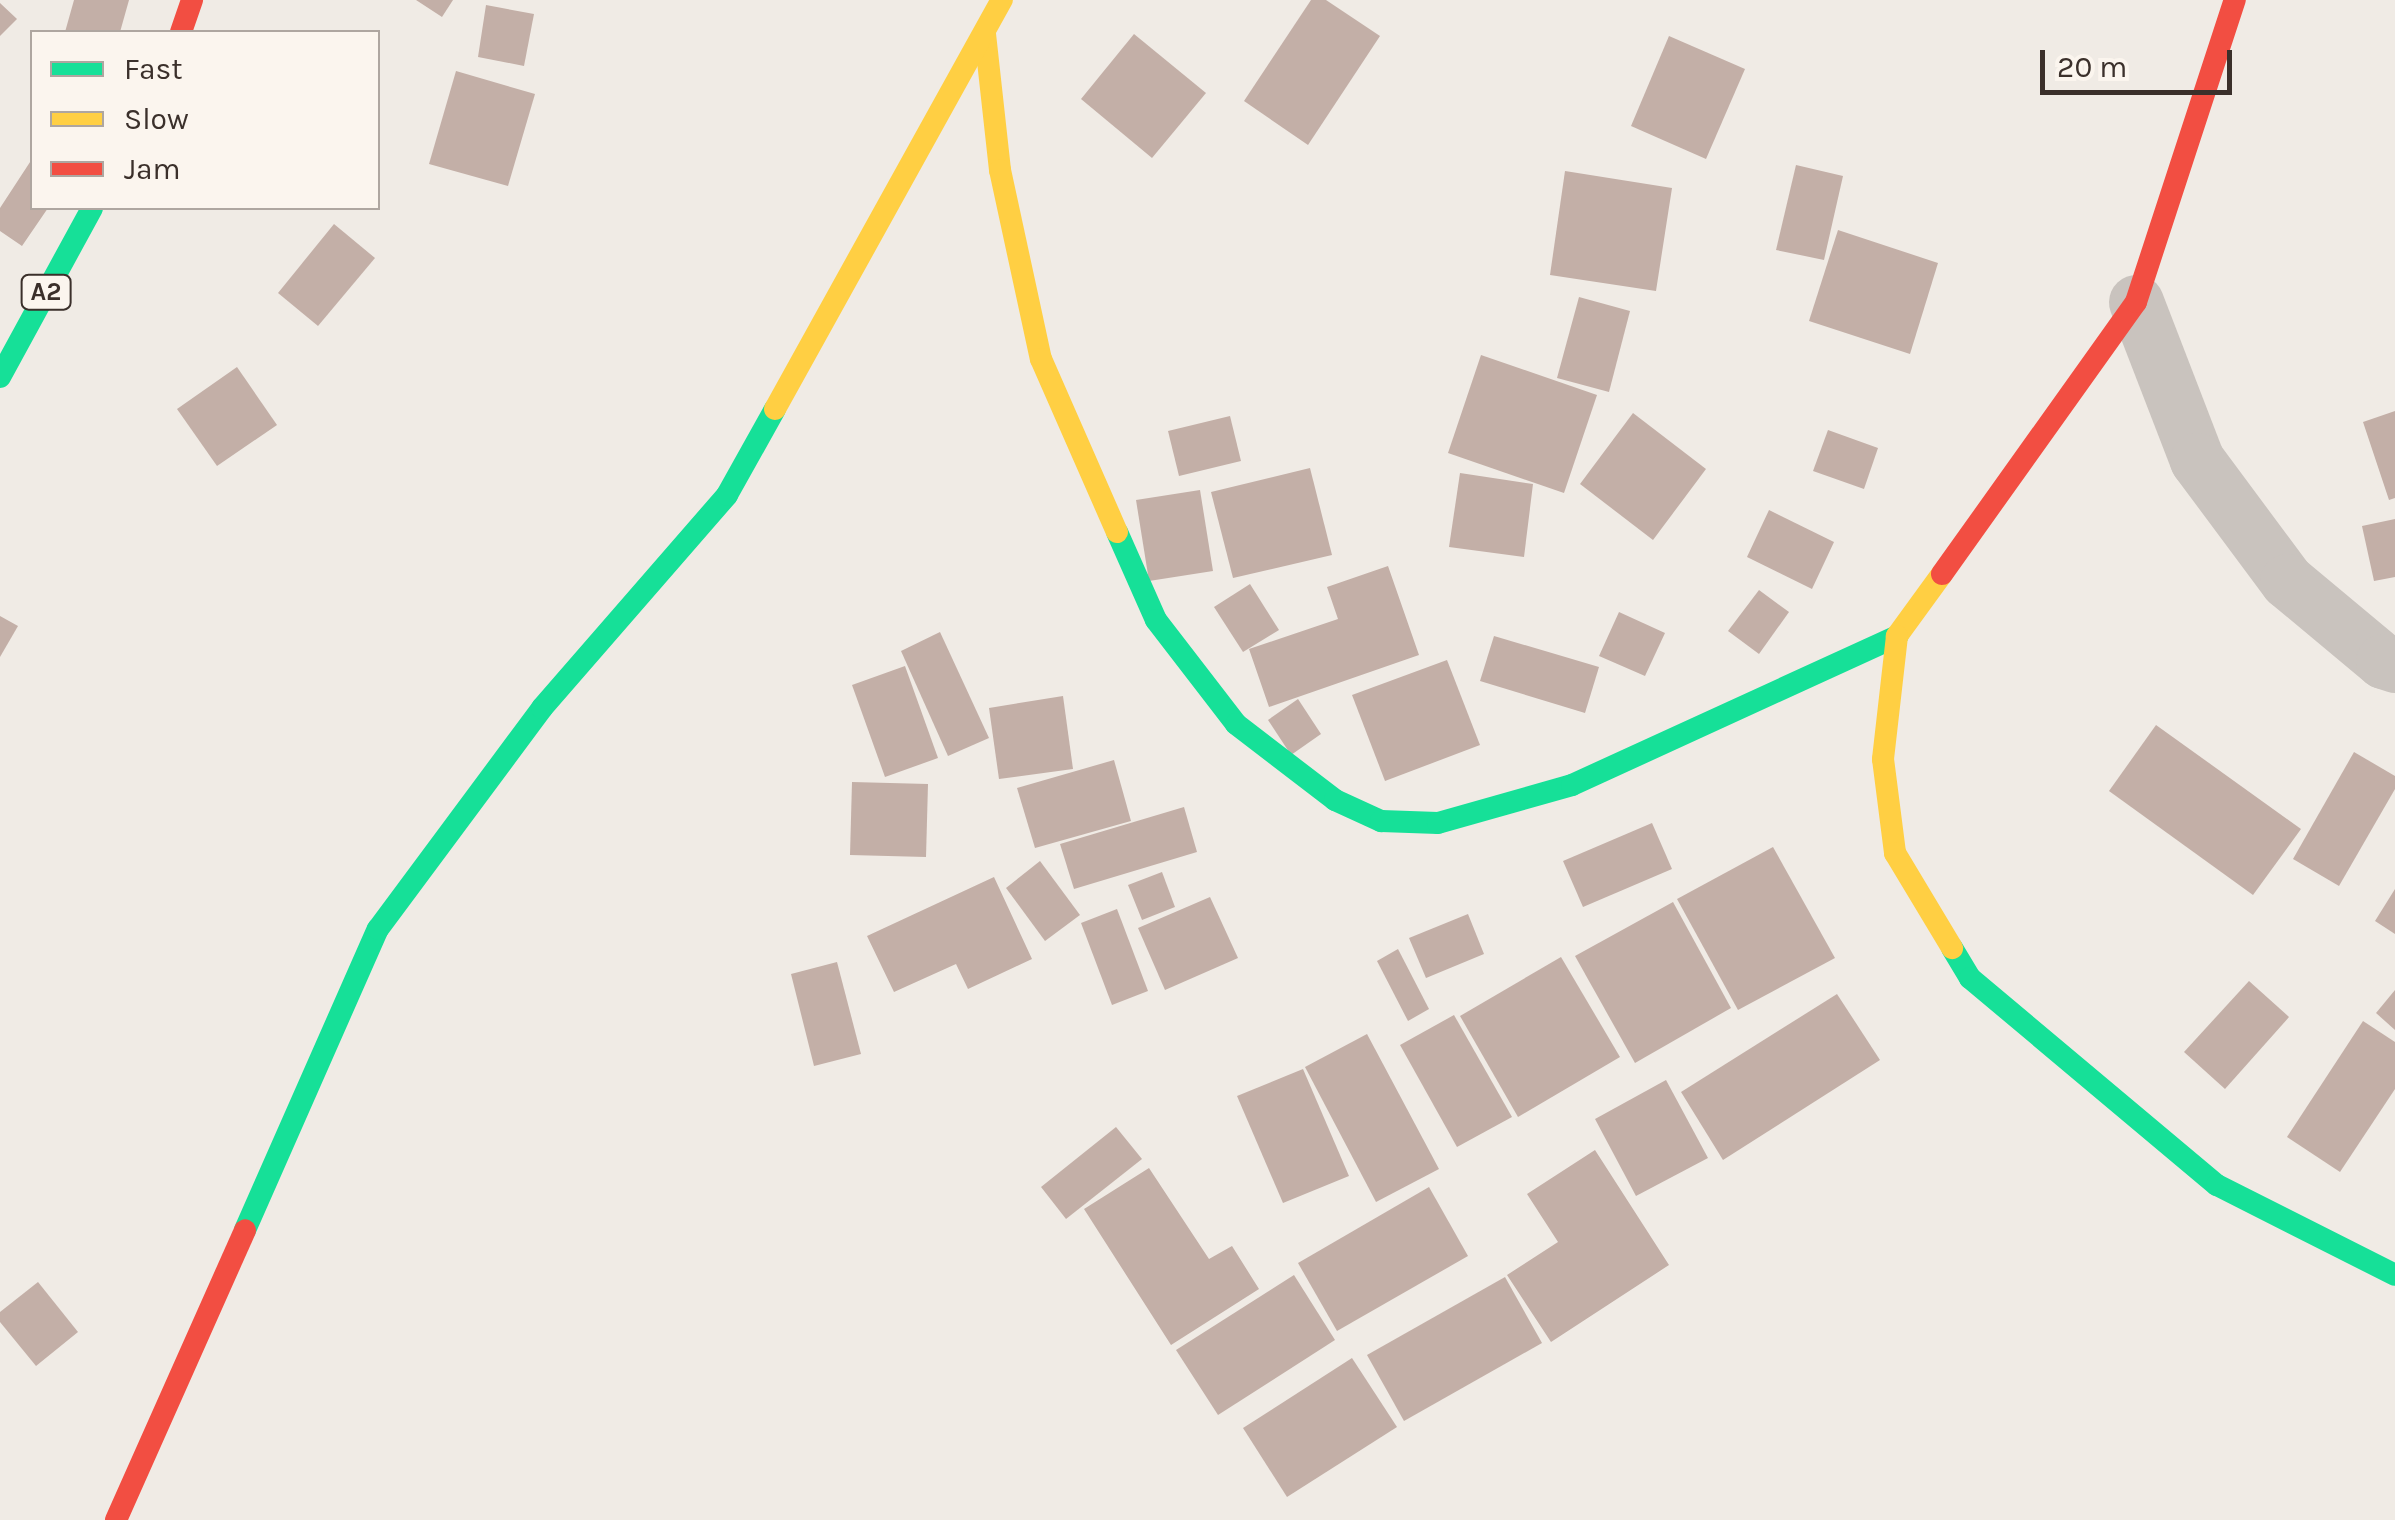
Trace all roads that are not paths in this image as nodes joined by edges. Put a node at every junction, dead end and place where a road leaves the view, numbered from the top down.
1 (192, 0) edge
2 (1002, 0) edge
3 (2235, 0) edge
4 (182, 30) edge
5 (985, 34) junction
6 (91, 210) edge
7 (2136, 302) junction
8 (0, 377) edge
9 (1897, 636) junction
10 (2395, 665) edge
11 (2395, 1274) edge
12 (116, 1520) edge

1 - 4 main road
2 - 5 main road
3 - 7 main road
5 - 9 main road
5 - 12 main road
6 - 8 main road, A2
7 - 9 main road
7 - 10 street
9 - 11 main road

